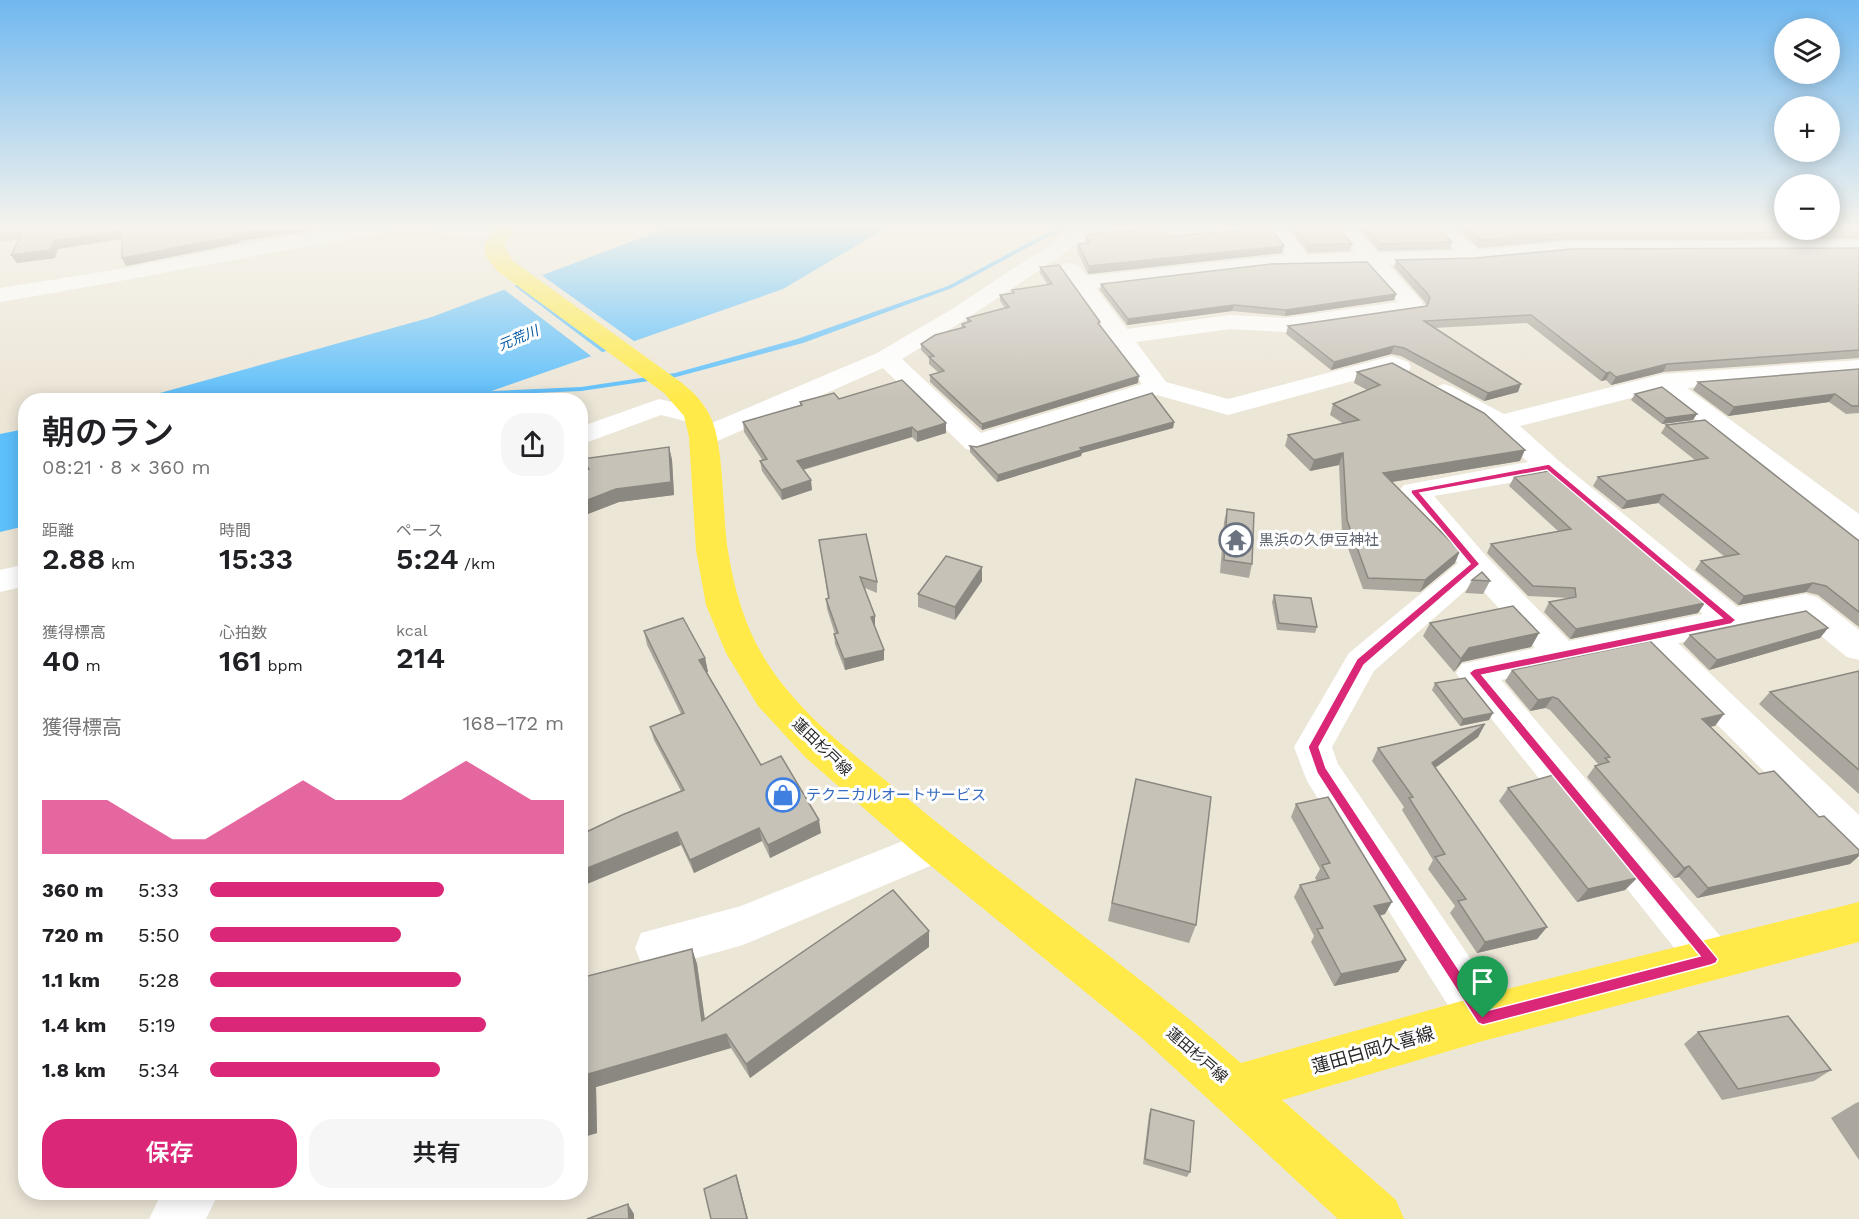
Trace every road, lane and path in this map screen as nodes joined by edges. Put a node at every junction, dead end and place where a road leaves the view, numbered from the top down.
1 (64, 285) edge
2 (531, 285) edge
3 (1004, 285) edge
4 (1082, 285) edge
5 (1396, 285) edge
6 (0, 295) edge
7 (1120, 337) junction
8 (886, 358) junction
9 (1853, 372) edge
10 (1664, 382) junction
11 (1157, 387) junction
12 (1501, 423) junction
13 (700, 426) junction
14 (588, 433) edge
15 (1549, 467) junction
16 (1859, 530) edge
17 (1476, 564) junction
18 (18, 577) edge
19 (0, 581) edge
20 (1731, 620) junction
21 (1650, 637) junction
22 (1859, 648) edge
23 (1562, 655) junction
24 (1859, 841) edge
25 (935, 846) junction
26 (1859, 922) edge
27 (657, 948) dead end
28 (1711, 959) junction
29 (1483, 1018) junction
30 (1236, 1089) junction
31 (188, 1200) edge
32 (177, 1219) edge
33 (1377, 1219) edge

1 - 6 street
2 - 13 main road
3 - 8 street
4 - 7 street
5 - 7 street
7 - 11 street
8 - 11 street
8 - 13 street
9 - 10 street
10 - 12 street
10 - 16 street
11 - 12 street
12 - 15 street
13 - 14 street
13 - 25 main road, 蓮田杉戸線
15 - 17 street
15 - 20 street
17 - 23 street
17 - 29 street
18 - 19 street
20 - 21 street
20 - 22 street
21 - 23 street
21 - 24 street
23 - 28 street
25 - 27 street
25 - 30 main road, 蓮田杉戸線
26 - 28 main road, 蓮田白岡久喜線
28 - 29 main road, 蓮田白岡久喜線
29 - 30 main road, 蓮田白岡久喜線
30 - 33 main road, 蓮田杉戸線
31 - 32 street

